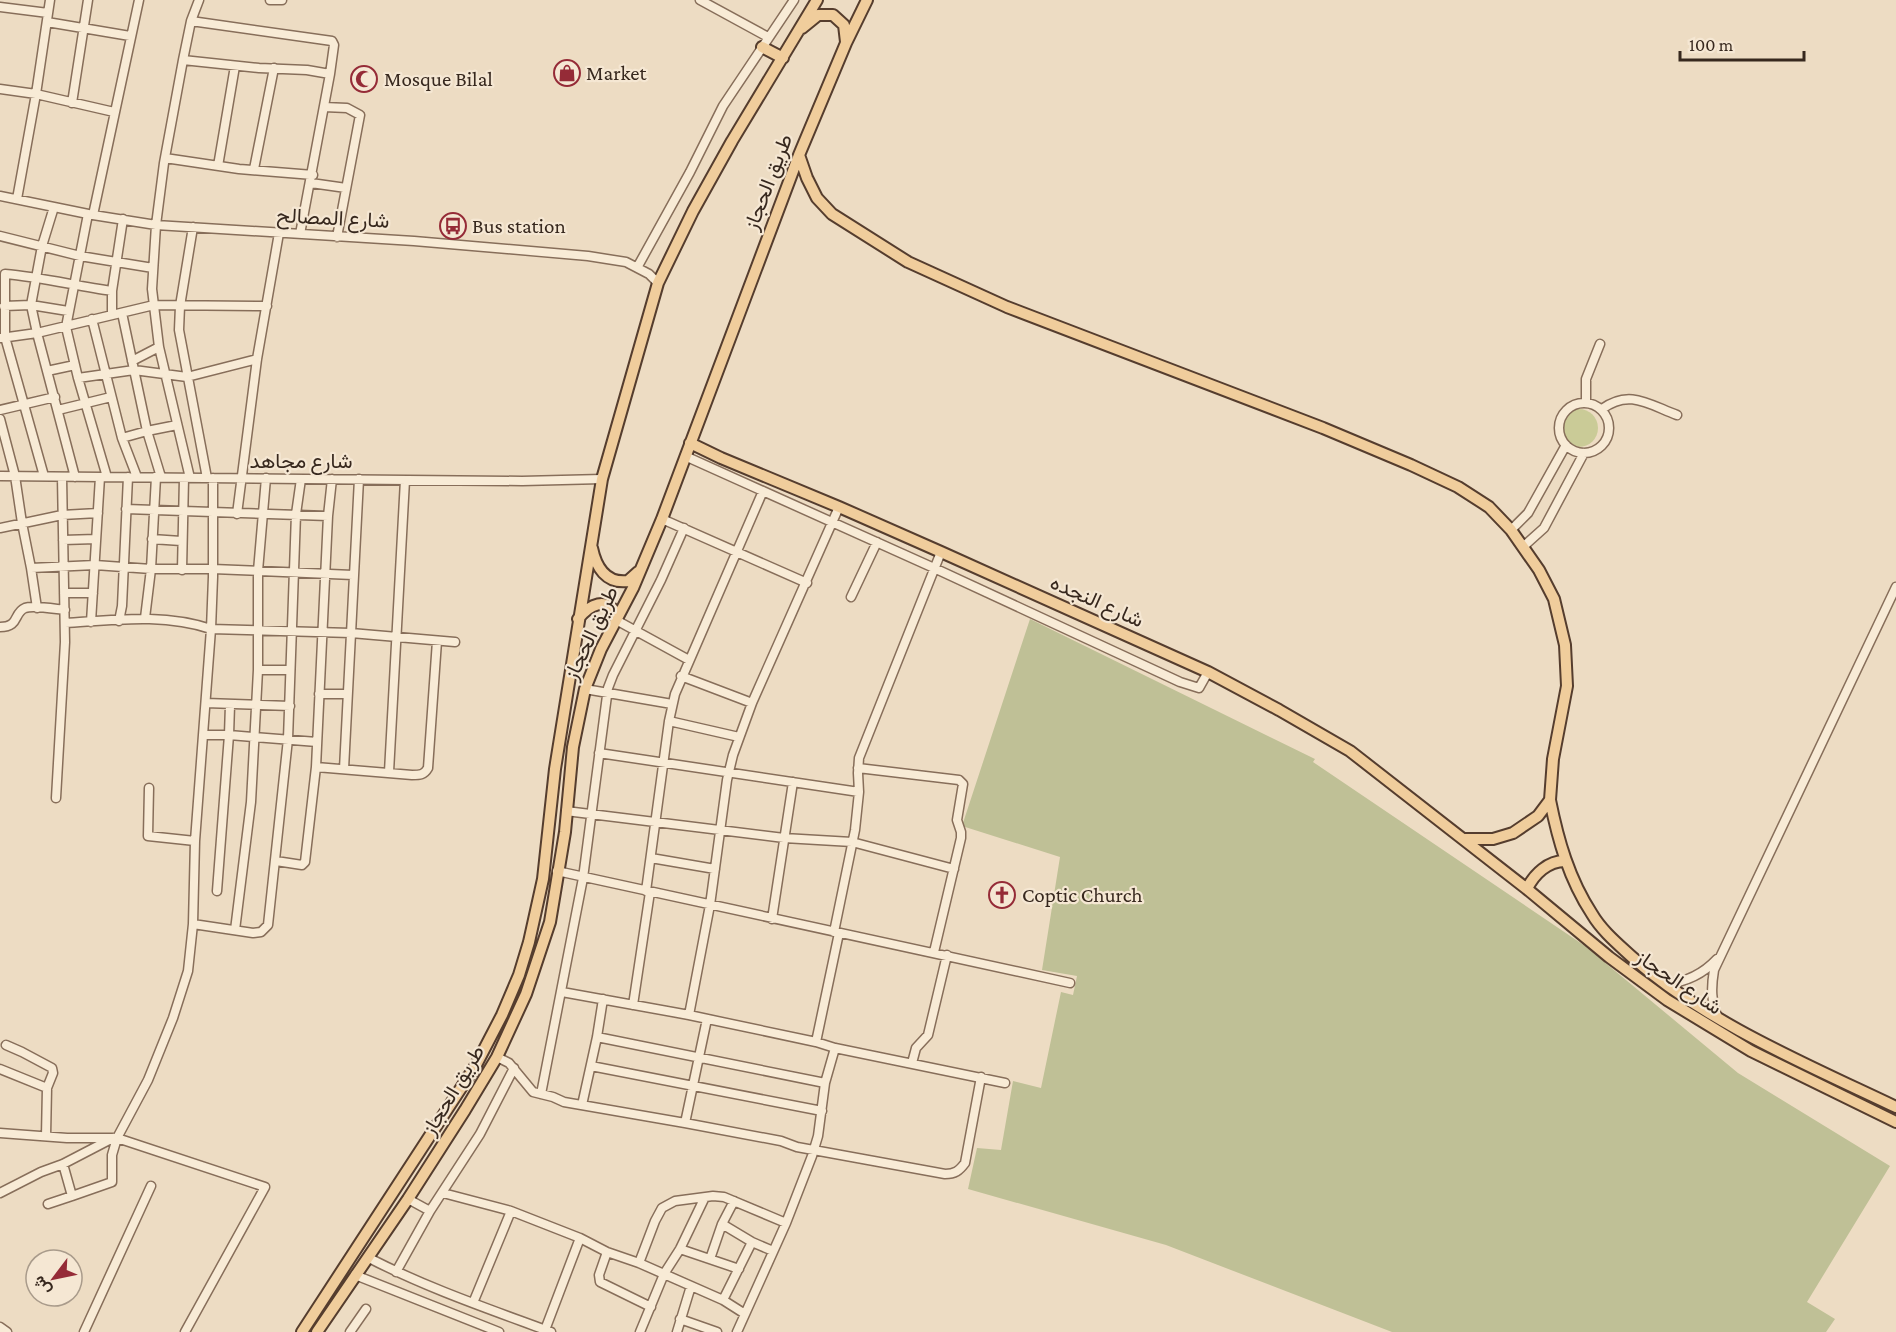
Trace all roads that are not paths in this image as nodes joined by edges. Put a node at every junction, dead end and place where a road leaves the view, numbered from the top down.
1 (50, 0) edge
2 (88, 0) edge
3 (139, 0) edge
4 (199, 0) edge
5 (270, 0) edge
6 (282, 0) edge
7 (700, 0) edge
8 (794, 0) edge
9 (817, 0) edge
10 (867, 0) edge
11 (0, 7) edge
12 (48, 18) junction
13 (191, 21) junction
14 (84, 28) junction
15 (797, 32) junction
16 (130, 36) junction
17 (765, 42) junction
18 (846, 43) junction
19 (783, 58) junction
20 (183, 60) junction
21 (235, 66) junction
22 (274, 68) junction
23 (330, 74) junction
24 (0, 89) edge
25 (36, 94) junction
26 (72, 103) junction
27 (324, 107) junction
28 (114, 112) junction
29 (799, 154) junction
30 (165, 158) junction
31 (218, 166) junction
32 (254, 169) junction
33 (312, 179) junction
34 (346, 188) junction
35 (0, 196) edge
36 (17, 199) junction
37 (54, 207) junction
38 (90, 214) junction
39 (123, 219) junction
40 (156, 225) junction
41 (193, 227) junction
42 (279, 233) junction
43 (300, 234) junction
44 (0, 236) edge
45 (337, 237) junction
46 (42, 246) junction
47 (80, 256) junction
48 (116, 262) junction
49 (638, 266) junction
50 (153, 268) junction
51 (2, 274) edge
52 (36, 277) junction
53 (658, 283) junction
54 (74, 286) junction
55 (112, 291) junction
56 (32, 305) junction
57 (154, 305) junction
58 (4, 306) junction
59 (180, 306) junction
60 (267, 306) junction
61 (68, 311) junction
62 (122, 313) junction
63 (112, 314) junction
64 (92, 320) junction
65 (66, 327) junction
66 (37, 333) junction
67 (3, 338) edge
68 (1600, 344) dead end
69 (159, 347) junction
70 (257, 359) junction
71 (75, 365) junction
72 (133, 366) junction
73 (47, 371) junction
74 (105, 375) junction
75 (166, 375) junction
76 (187, 377) junction
77 (78, 378) junction
78 (55, 397) junction
79 (111, 397) junction
80 (1586, 402) junction
81 (85, 403) junction
82 (25, 405) junction
83 (1602, 409) junction
84 (0, 410) edge
85 (58, 410) junction
86 (1677, 415) dead end
87 (0, 419) edge
88 (177, 425) junction
89 (1, 430) edge
90 (147, 431) junction
91 (122, 438) junction
92 (690, 443) junction
93 (1566, 446) junction
94 (1584, 453) junction
95 (685, 456) junction
96 (0, 476) edge
97 (15, 476) junction
98 (44, 476) junction
99 (62, 477) junction
100 (75, 477) junction
101 (103, 477) junction
102 (133, 477) junction
103 (158, 477) junction
104 (187, 478) junction
105 (210, 478) junction
106 (241, 478) junction
107 (266, 478) junction
108 (300, 479) junction
109 (332, 479) junction
110 (359, 479) junction
111 (602, 479) junction
112 (405, 480) junction
113 (763, 491) junction
114 (839, 507) junction
115 (126, 510) junction
116 (154, 511) junction
117 (98, 513) junction
118 (182, 513) junction
119 (212, 514) junction
120 (237, 514) junction
121 (264, 514) junction
122 (296, 514) junction
123 (62, 515) junction
124 (328, 516) junction
125 (662, 519) junction
126 (833, 522) junction
127 (22, 524) junction
128 (0, 528) edge
129 (684, 528) junction
130 (1511, 530) junction
131 (96, 539) junction
132 (152, 539) junction
133 (63, 540) junction
134 (181, 541) junction
135 (590, 542) junction
136 (877, 542) junction
137 (1524, 546) junction
138 (736, 551) junction
139 (940, 552) junction
140 (95, 565) junction
141 (63, 567) junction
142 (31, 568) junction
143 (124, 568) junction
144 (934, 568) junction
145 (151, 569) junction
146 (213, 569) junction
147 (182, 570) junction
148 (641, 570) junction
149 (258, 571) junction
150 (294, 572) junction
151 (325, 573) junction
152 (353, 575) junction
153 (807, 583) junction
154 (1896, 587) edge
155 (64, 593) junction
156 (93, 593) junction
157 (851, 597) dead end
158 (37, 608) junction
159 (64, 610) junction
160 (145, 618) junction
161 (617, 618) junction
162 (578, 620) junction
163 (119, 621) junction
164 (91, 622) junction
165 (65, 623) junction
166 (0, 627) edge
167 (211, 629) junction
168 (635, 629) junction
169 (257, 630) junction
170 (293, 632) junction
171 (322, 633) junction
172 (351, 633) junction
173 (397, 638) junction
174 (437, 641) junction
175 (455, 642) dead end
176 (688, 660) junction
177 (258, 670) junction
178 (290, 670) junction
179 (1208, 672) junction
180 (681, 676) junction
181 (585, 689) junction
182 (607, 693) junction
183 (320, 694) junction
184 (347, 694) junction
185 (206, 703) junction
186 (752, 703) junction
187 (672, 704) junction
188 (230, 705) junction
189 (256, 706) junction
190 (290, 706) junction
191 (669, 722) junction
192 (204, 735) junction
193 (228, 735) junction
194 (256, 736) junction
195 (739, 737) junction
196 (288, 739) junction
197 (317, 742) junction
198 (600, 753) junction
199 (663, 762) junction
200 (316, 767) junction
201 (858, 768) junction
202 (344, 769) junction
203 (389, 772) junction
204 (728, 772) junction
205 (793, 782) junction
206 (149, 788) dead end
207 (859, 792) junction
208 (56, 798) dead end
209 (1550, 800) junction
210 (566, 811) junction
211 (591, 815) junction
212 (655, 823) junction
213 (721, 830) junction
214 (784, 838) junction
215 (1463, 838) junction
216 (195, 841) junction
217 (852, 843) junction
218 (651, 858) junction
219 (276, 861) junction
220 (1565, 861) junction
221 (715, 869) junction
222 (954, 869) junction
223 (557, 871) junction
224 (583, 878) junction
225 (1527, 889) junction
226 (217, 891) dead end
227 (648, 892) junction
228 (710, 905) junction
229 (772, 919) junction
230 (193, 924) junction
231 (235, 930) junction
232 (837, 932) junction
233 (934, 952) junction
234 (1721, 954) junction
235 (947, 955) junction
236 (1070, 983) dead end
237 (1666, 984) junction
238 (562, 992) junction
239 (603, 999) junction
240 (633, 1005) junction
241 (689, 1015) junction
242 (1718, 1018) junction
243 (706, 1019) junction
244 (597, 1037) junction
245 (816, 1042) junction
246 (6, 1046) dead end
247 (835, 1048) junction
248 (497, 1057) junction
249 (699, 1057) junction
250 (912, 1064) junction
251 (591, 1066) junction
252 (514, 1068) junction
253 (0, 1069) edge
254 (981, 1077) junction
255 (825, 1083) junction
256 (1005, 1083) dead end
257 (693, 1086) junction
258 (47, 1088) junction
259 (541, 1094) junction
260 (582, 1105) junction
261 (1896, 1107) edge
262 (822, 1111) junction
263 (1896, 1122) edge
264 (685, 1123) junction
265 (0, 1133) edge
266 (46, 1136) junction
267 (115, 1138) junction
268 (814, 1150) junction
269 (63, 1164) junction
270 (151, 1186) dead end
271 (0, 1193) edge
272 (443, 1193) junction
273 (72, 1196) junction
274 (408, 1199) junction
275 (704, 1199) junction
276 (734, 1201) junction
277 (48, 1204) dead end
278 (430, 1211) junction
279 (511, 1211) junction
280 (786, 1223) junction
281 (722, 1224) junction
282 (580, 1238) junction
283 (752, 1242) junction
284 (680, 1249) junction
285 (773, 1251) junction
286 (608, 1252) junction
287 (369, 1257) junction
288 (710, 1259) junction
289 (639, 1263) junction
290 (739, 1269) junction
291 (396, 1272) junction
292 (664, 1274) junction
293 (355, 1275) junction
294 (691, 1286) junction
295 (723, 1300) junction
296 (473, 1303) junction
297 (651, 1307) junction
298 (366, 1309) dead end
299 (745, 1314) junction
300 (680, 1319) junction
301 (0, 1327) edge
302 (548, 1331) edge
303 (7, 1332) edge
304 (84, 1332) edge
305 (185, 1332) edge
306 (302, 1332) edge
307 (317, 1332) edge
308 (350, 1332) edge
309 (498, 1332) edge
310 (640, 1332) edge
311 (677, 1332) edge
312 (716, 1332) edge
313 (737, 1332) edge

1 - 12 street
2 - 14 street
3 - 16 street
4 - 13 street
5 - 6 street
7 - 17 street
8 - 17 street
9 - 15 main road, طريق الحجاز
10 - 18 main road, طريق الحجاز
11 - 12 street
12 - 14 street
12 - 25 street
13 - 20 street
13 - 23 street
14 - 16 street
14 - 26 street
15 - 18 main road
15 - 19 main road, طريق الحجاز
16 - 28 street
17 - 19 main road
17 - 49 street
18 - 29 main road, طريق الحجاز
19 - 53 main road, طريق الحجاز
20 - 21 street
20 - 30 street
21 - 22 street
21 - 31 street
22 - 23 street
22 - 32 street
23 - 27 street
24 - 25 street
25 - 26 street
25 - 36 street
26 - 28 street
27 - 33 street
27 - 34 street
28 - 38 street
29 - 92 main road, طريق الحجاز
29 - 130 main road, شارع الحجاز
30 - 31 street
30 - 40 street
31 - 32 street
32 - 33 street
33 - 34 street
33 - 43 street
34 - 45 street
35 - 36 street, شارع المصالح
36 - 37 street, شارع المصالح
37 - 38 street, شارع المصالح
37 - 46 street
38 - 39 street, شارع المصالح
38 - 47 street
39 - 40 street, شارع المصالح
39 - 48 street
40 - 41 street, شارع المصالح
40 - 50 street
41 - 42 street, شارع المصالح
41 - 59 street
42 - 43 street, شارع المصالح
42 - 60 street
43 - 45 street, شارع المصالح
44 - 46 street
45 - 49 street, شارع المصالح
46 - 47 street
46 - 52 street
47 - 48 street
47 - 54 street
48 - 50 street
48 - 55 street
49 - 53 street, شارع المصالح
50 - 57 street
51 - 52 street
51 - 58 street
52 - 54 street
52 - 56 street
53 - 111 main road, طريق الحجاز
54 - 55 street
54 - 61 street
55 - 63 street
56 - 58 street
56 - 61 street
56 - 66 street
57 - 59 street
57 - 62 street
57 - 69 street
58 - 67 street
59 - 60 street
59 - 76 street
60 - 70 street
61 - 65 street
62 - 63 street
62 - 72 street
63 - 64 street
64 - 65 street
64 - 74 street
65 - 66 street
65 - 71 street
66 - 67 street
66 - 73 street
67 - 82 street
68 - 80 street
69 - 72 street
69 - 75 street
70 - 76 street
70 - 106 street
71 - 73 street
71 - 77 street
72 - 74 street
72 - 75 street
72 - 90 street
73 - 78 street
74 - 77 street
74 - 79 street
75 - 76 street
75 - 88 street
76 - 105 street
77 - 81 street
78 - 82 street
78 - 85 street
79 - 81 street
79 - 91 street
80 - 83 street
80 - 93 street
81 - 85 street
81 - 101 street
82 - 84 street
82 - 98 street
83 - 86 street
83 - 94 street
85 - 100 street
87 - 89 street
88 - 90 street
88 - 104 street
89 - 97 street
90 - 91 street
90 - 103 street
91 - 102 street
92 - 95 main road, طريق الحجاز
92 - 114 main road, شارع النجده
93 - 94 street
93 - 130 street
94 - 137 street
95 - 113 street
95 - 125 main road, طريق الحجاز
96 - 97 street, شارع مجاهد
97 - 98 street, شارع مجاهد
97 - 127 street
98 - 99 street, شارع مجاهد
99 - 100 street, شارع مجاهد
99 - 123 street
100 - 101 street, شارع مجاهد
101 - 102 street, شارع مجاهد
101 - 117 street
102 - 103 street, شارع مجاهد
102 - 115 street
103 - 104 street, شارع مجاهد
103 - 116 street
104 - 105 street, شارع مجاهد
104 - 118 street
105 - 106 street, شارع مجاهد
105 - 119 street
106 - 107 street, شارع مجاهد
106 - 120 street
107 - 108 street, شارع مجاهد
107 - 121 street
108 - 109 street, شارع مجاهد
108 - 122 street
109 - 110 street, شارع مجاهد
109 - 124 street
110 - 112 street, شارع مجاهد
110 - 152 street
111 - 112 street, شارع مجاهد
111 - 135 main road, طريق الحجاز
112 - 173 street
113 - 126 street
113 - 138 street
114 - 126 street
114 - 139 main road, شارع النجده
115 - 116 street
115 - 143 street
116 - 118 street
116 - 132 street
117 - 123 street
117 - 131 street
118 - 119 street
118 - 134 street
119 - 120 street
119 - 146 street
120 - 121 street
121 - 122 street
121 - 149 street
122 - 124 street
122 - 150 street
123 - 127 street
123 - 133 street
124 - 151 street
125 - 129 street
125 - 148 main road, طريق الحجاز
126 - 136 street
126 - 153 street
127 - 128 street
127 - 142 street
129 - 138 street
129 - 168 street
130 - 137 main road, شارع الحجاز
131 - 133 street
131 - 140 street
132 - 134 street
132 - 145 street
133 - 141 street
134 - 147 street
135 - 148 main road
135 - 162 main road, طريق الحجاز
136 - 144 street
136 - 157 street
137 - 209 main road, شارع الحجاز
138 - 153 street
138 - 176 street
139 - 144 street
139 - 179 main road, شارع النجده
140 - 141 street
140 - 143 street
140 - 156 street
141 - 142 street
141 - 155 street
142 - 158 street
143 - 145 street
143 - 163 street
144 - 179 street
144 - 201 street
145 - 147 street
145 - 160 street
146 - 147 street
146 - 149 street
146 - 167 street
148 - 161 main road, طريق الحجاز
149 - 150 street
149 - 169 street
150 - 151 street
150 - 170 street
151 - 152 street
151 - 171 street
152 - 172 street
153 - 186 street
154 - 234 street
155 - 156 street
155 - 159 street
156 - 164 street
158 - 159 street
158 - 166 street
159 - 165 street
160 - 163 street
160 - 167 street
161 - 162 main road
161 - 168 street
161 - 181 main road, طريق الحجاز
162 - 306 main road, طريق الحجاز
163 - 164 street
164 - 165 street
165 - 208 street
167 - 169 street
167 - 185 street
168 - 176 street
168 - 182 street
169 - 170 street
169 - 177 street
170 - 171 street
170 - 178 street
171 - 172 street
171 - 183 street
172 - 173 street
172 - 184 street
173 - 174 street
173 - 203 street
174 - 175 street
174 - 203 street
176 - 180 street
177 - 178 street
177 - 189 street
178 - 190 street
179 - 215 main road, شارع النجده
180 - 186 street
180 - 187 street
181 - 182 street
181 - 210 main road, طريق الحجاز
182 - 187 street
182 - 198 street
183 - 184 street
183 - 197 street
184 - 202 street
185 - 188 street
185 - 192 street
186 - 195 street
187 - 191 street
188 - 189 street
188 - 193 street
189 - 190 street
189 - 194 street
190 - 196 street
191 - 195 street
191 - 199 street
192 - 193 street
192 - 216 street
193 - 194 street
193 - 226 street
194 - 196 street
194 - 231 street
195 - 204 street
196 - 197 street
196 - 219 street
197 - 200 street
198 - 199 street
198 - 211 street
199 - 204 street
199 - 212 street
200 - 202 street
200 - 219 street
201 - 207 street
201 - 222 street
202 - 203 street
204 - 205 street
204 - 213 street
205 - 207 street
205 - 214 street
206 - 216 street
207 - 217 street
209 - 215 main road
209 - 220 main road, شارع الحجاز
210 - 211 street
210 - 223 main road, طريق الحجاز
211 - 212 street
211 - 224 street
212 - 213 street
212 - 218 street
213 - 214 street
213 - 221 street
214 - 217 street
214 - 229 street
215 - 225 main road, شارع الحجاز
216 - 230 street
217 - 222 street
217 - 232 street
218 - 221 street
218 - 227 street
219 - 231 street
220 - 225 main road
220 - 237 main road, شارع الحجاز
221 - 228 street
222 - 233 street
223 - 224 street
223 - 248 main road, طريق الحجاز
224 - 227 street
224 - 238 street
225 - 263 main road, شارع الحجاز
227 - 228 street
227 - 240 street
228 - 229 street
228 - 241 street
229 - 232 street
230 - 231 street
230 - 267 street
232 - 233 street
232 - 245 street
233 - 235 street
234 - 237 street
234 - 242 street
235 - 236 street
235 - 250 street
237 - 242 main road, شارع الحجاز
238 - 239 street
238 - 259 street
239 - 240 street
239 - 244 street
240 - 241 street
241 - 243 street
242 - 261 main road, شارع الحجاز
243 - 245 street
243 - 249 street
244 - 249 street
244 - 251 street
245 - 247 street
246 - 258 street
247 - 250 street
247 - 255 street
248 - 252 street
248 - 274 main road, طريق الحجاز
249 - 255 street
249 - 257 street
250 - 254 street
251 - 257 street
251 - 260 street
252 - 259 street
252 - 272 street
253 - 258 street
254 - 256 street
254 - 268 street
255 - 262 street
257 - 262 street
257 - 264 street
258 - 266 street
259 - 260 street
260 - 264 street
262 - 268 street
264 - 268 street
265 - 266 street
266 - 267 street
267 - 269 street
267 - 273 street
267 - 305 street
268 - 280 street
269 - 271 street
269 - 273 street
270 - 304 street
272 - 278 street
272 - 279 street
273 - 277 street
274 - 278 street
274 - 287 main road, طريق الحجاز
275 - 276 street
275 - 284 street
275 - 289 street
276 - 280 street
276 - 281 street
278 - 291 street
279 - 282 street
279 - 296 street
280 - 285 street
281 - 283 street
281 - 288 street
282 - 286 street
282 - 302 street
283 - 285 street
283 - 290 street
284 - 288 street
284 - 292 street
285 - 299 street
286 - 289 street
286 - 297 street
287 - 291 street
287 - 293 main road, طريق الحجاز
288 - 290 street
289 - 292 street
290 - 295 street
291 - 296 street
292 - 294 street
292 - 297 street
293 - 307 main road, طريق الحجاز
293 - 309 street
294 - 295 street
294 - 300 street
295 - 299 street
296 - 302 street
297 - 310 street
298 - 308 street
299 - 313 street
300 - 311 street
300 - 312 street
301 - 303 street

